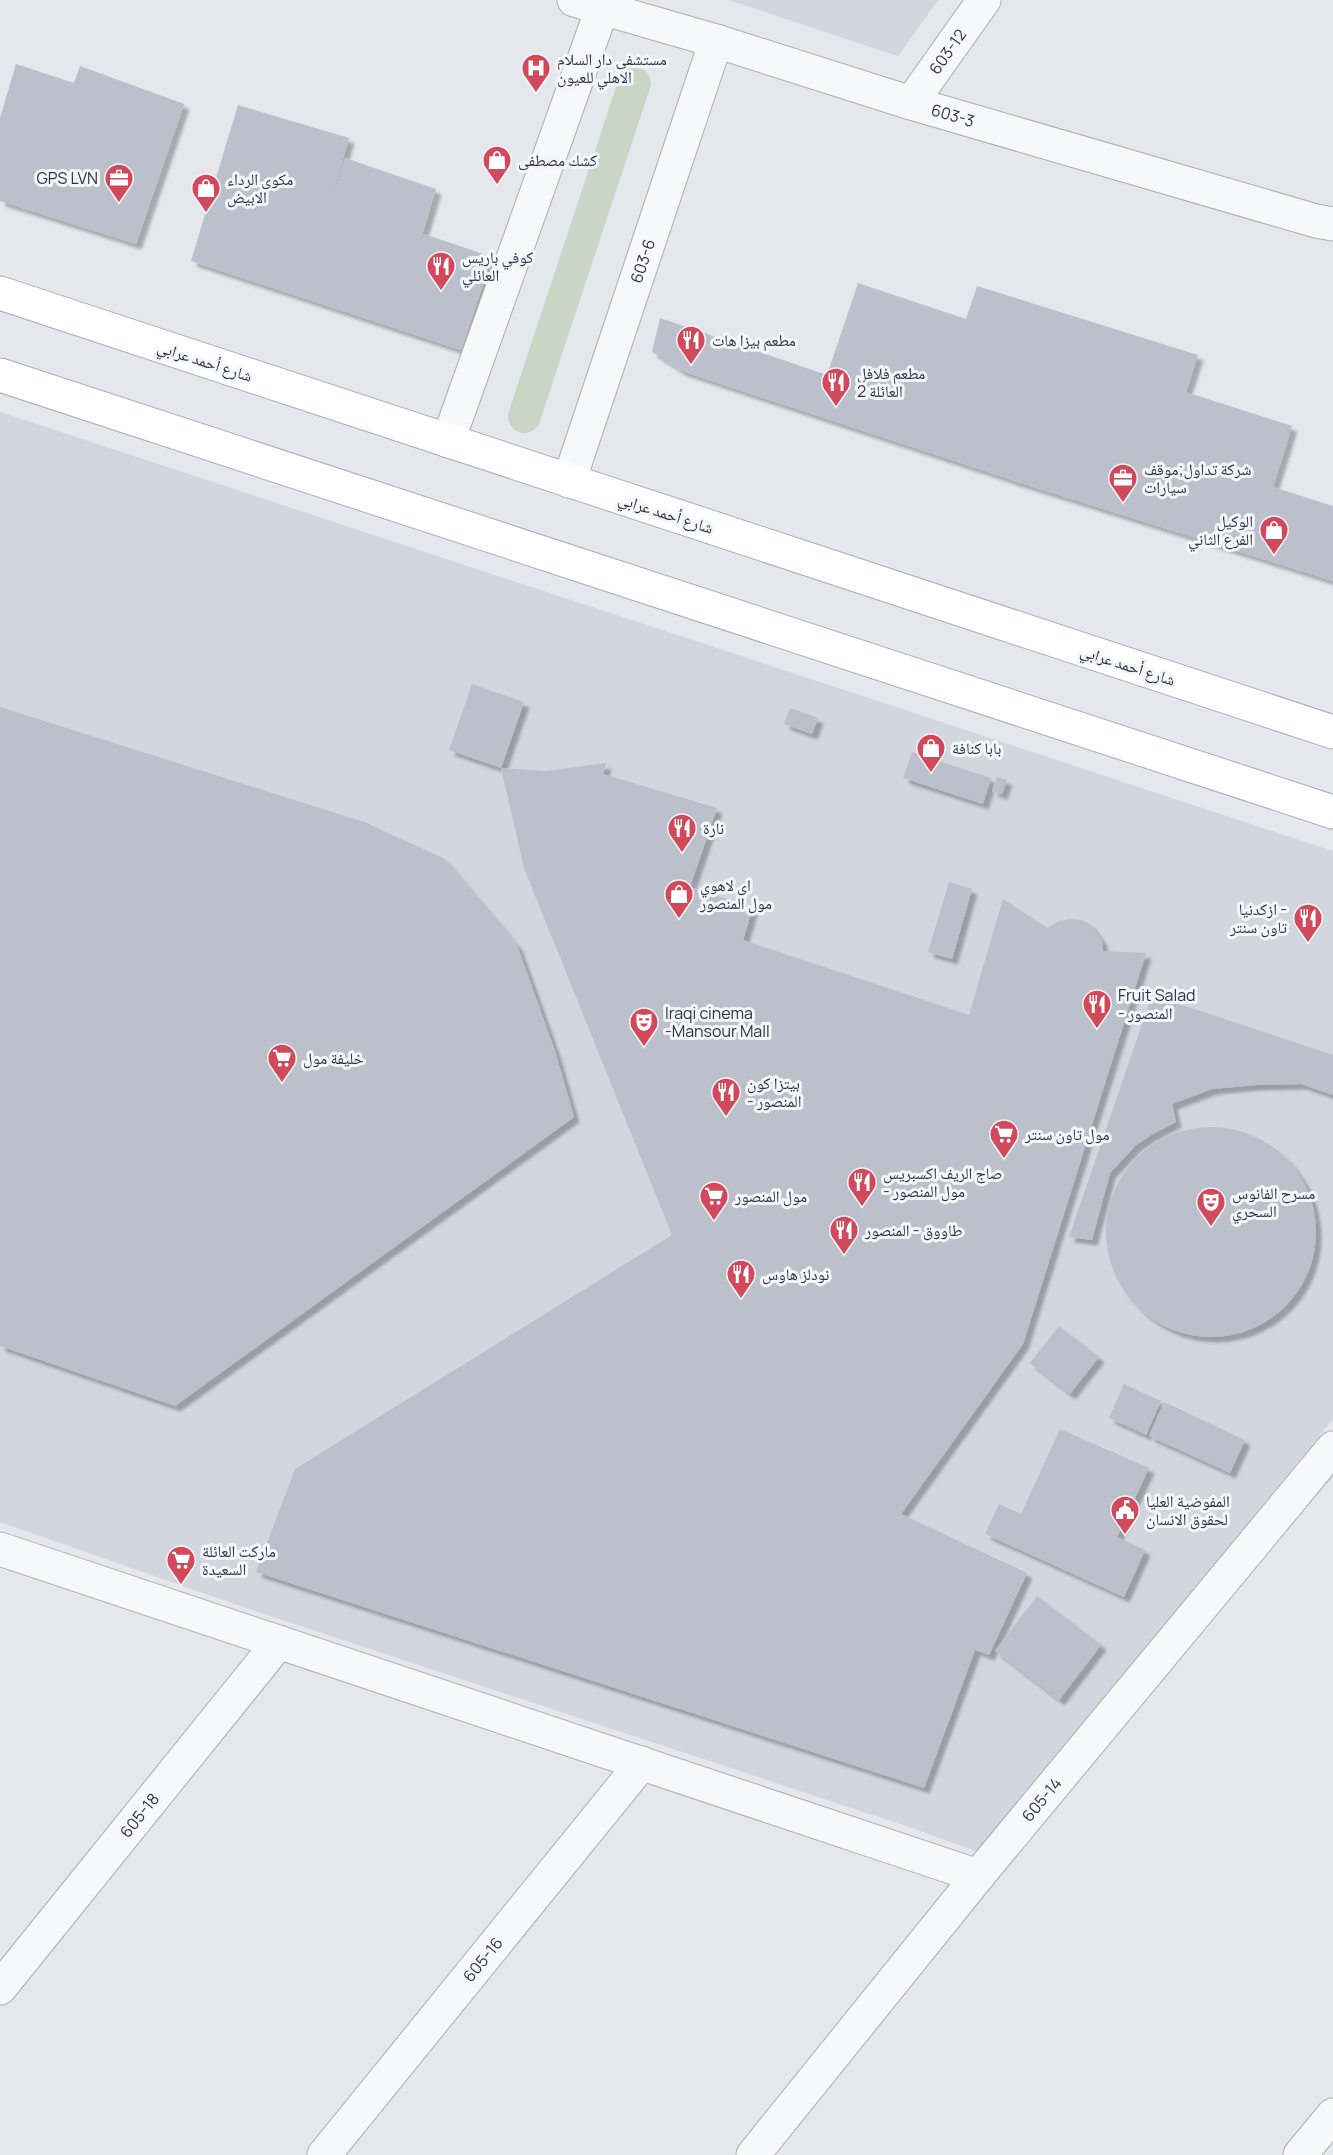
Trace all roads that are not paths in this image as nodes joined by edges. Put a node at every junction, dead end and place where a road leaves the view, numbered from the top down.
1 (984, 0) edge
2 (588, 4) edge
3 (716, 40) junction
4 (911, 103) junction
5 (1327, 214) edge
6 (0, 293) edge
7 (0, 375) edge
8 (448, 441) junction
9 (569, 481) junction
10 (1333, 732) edge
11 (1333, 812) edge
12 (1333, 1448) edge
13 (0, 1549) edge
14 (279, 1642) junction
15 (642, 1763) junction
16 (978, 1876) junction
17 (0, 1988) edge
18 (1333, 2115) edge
19 (324, 2155) edge
20 (753, 2155) edge
21 (1300, 2155) edge

1 - 4 street, 603-12
2 - 3 street, 603-3
2 - 8 street
3 - 4 street, 603-3
3 - 9 street, 603-6
4 - 5 street, 603-3
6 - 8 main road, شارع أحمد عرابي
7 - 11 main road
8 - 9 main road, شارع أحمد عرابي
9 - 10 main road, شارع أحمد عرابي
12 - 16 street, 605-14
13 - 14 street
14 - 15 street
14 - 17 street, 605-18
15 - 16 street
15 - 19 street, 605-16
16 - 20 street, 605-14
18 - 21 street

